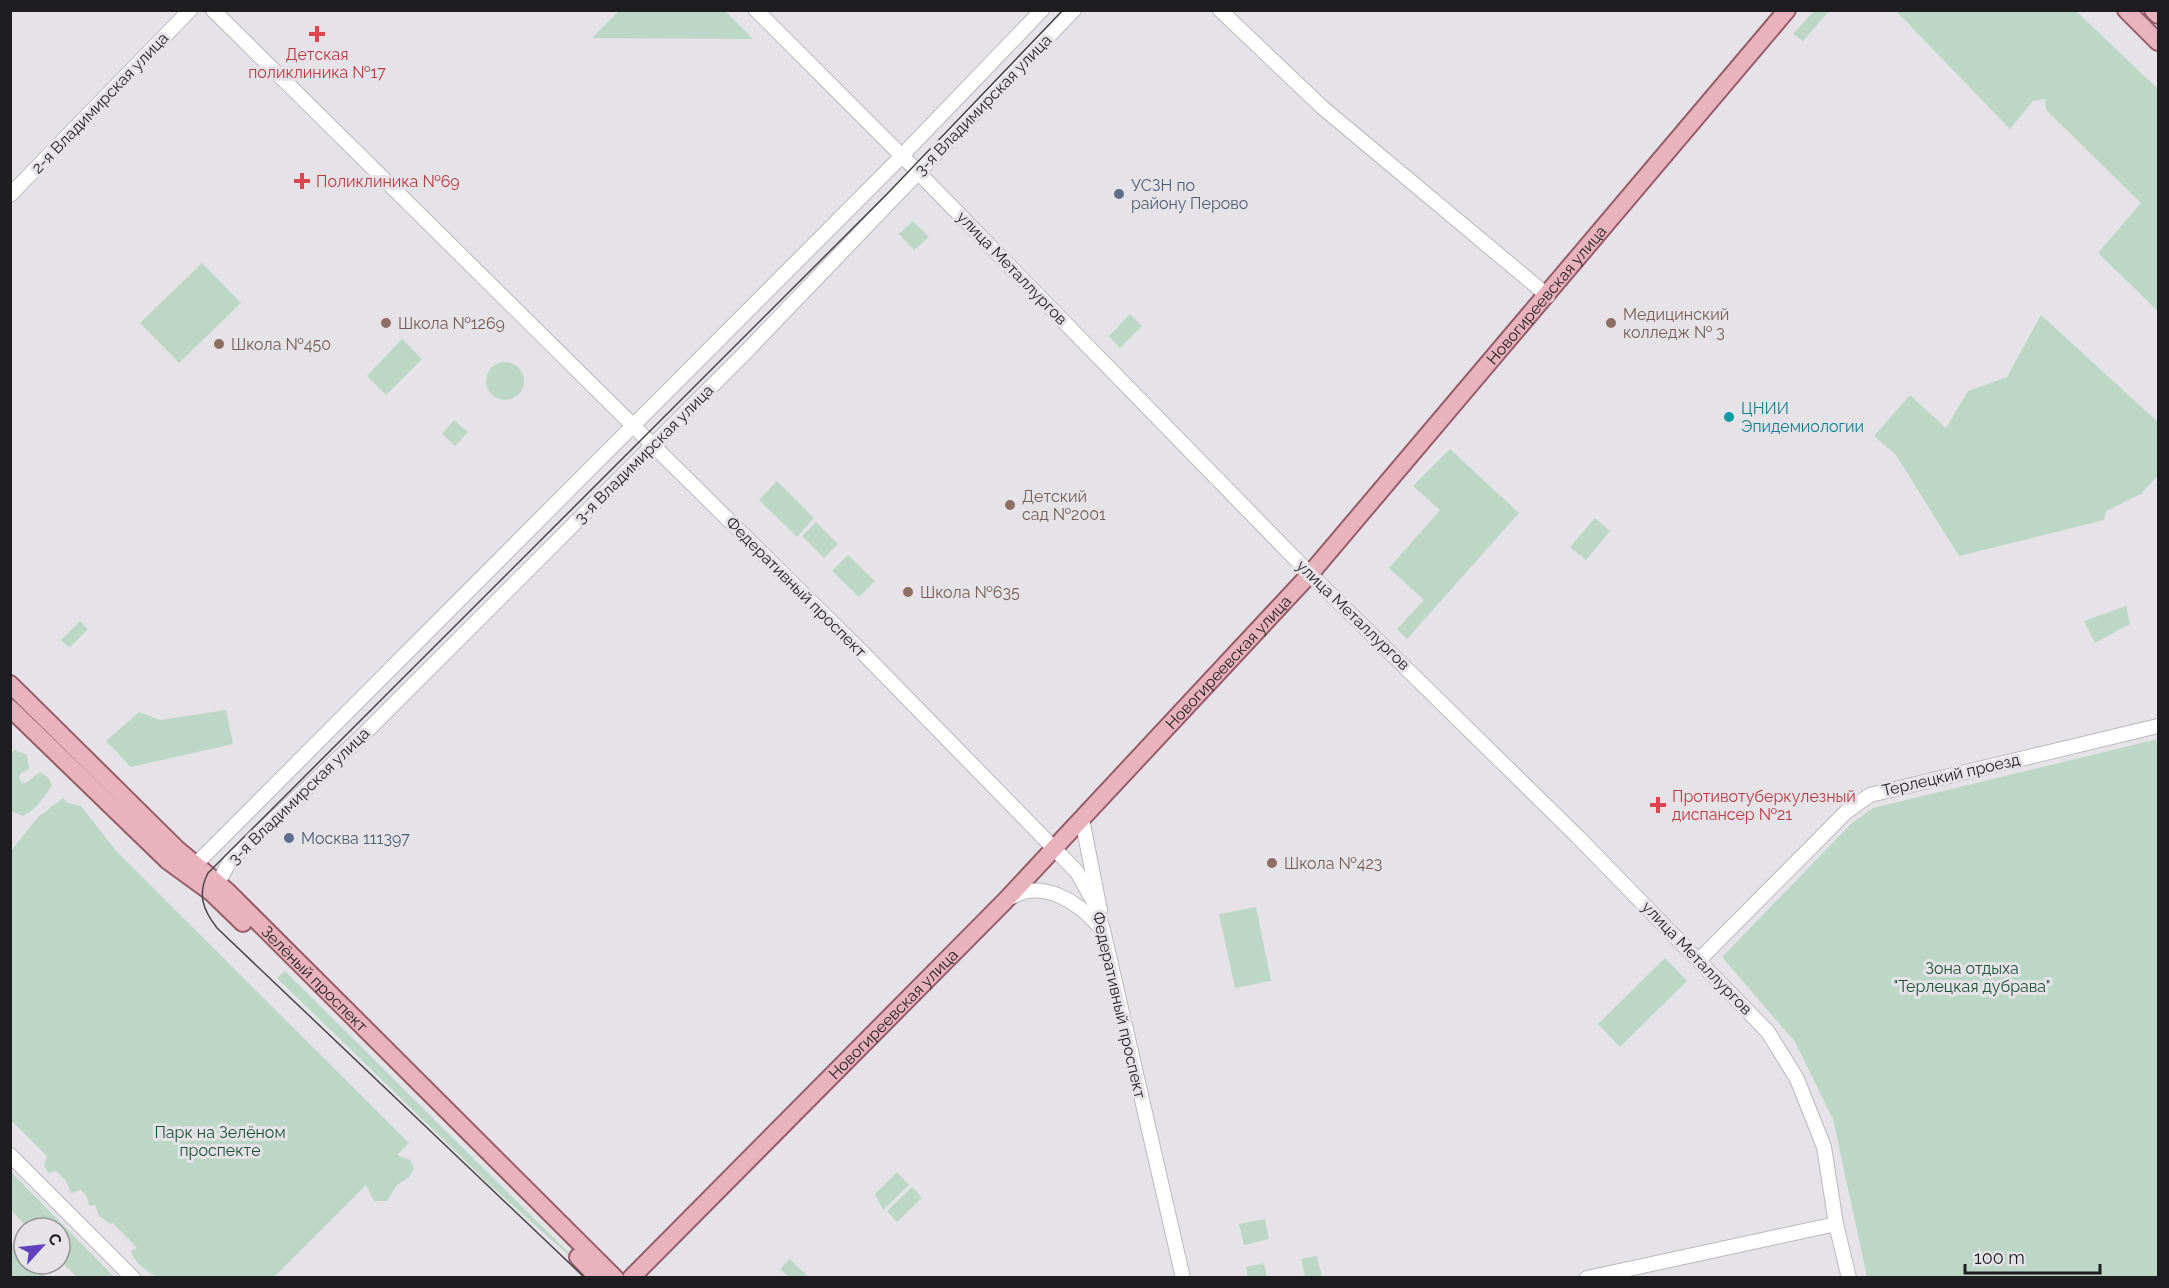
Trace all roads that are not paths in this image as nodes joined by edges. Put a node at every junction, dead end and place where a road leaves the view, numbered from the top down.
1 (190, 10) edge
2 (213, 10) edge
3 (756, 10) edge
4 (1042, 10) edge
5 (1074, 10) edge
6 (1220, 10) edge
7 (1787, 10) edge
8 (2126, 10) edge
9 (2154, 10) edge
10 (2158, 15) edge
11 (2158, 42) edge
12 (902, 156) junction
13 (918, 172) junction
14 (10, 195) edge
15 (1548, 296) junction
16 (632, 427) junction
17 (652, 446) junction
18 (1311, 574) junction
19 (10, 684) edge
20 (10, 708) edge
21 (2158, 726) edge
22 (1082, 819) junction
23 (1055, 849) junction
24 (191, 869) junction
25 (215, 888) junction
26 (1005, 901) junction
27 (1103, 930) junction
28 (1699, 960) junction
29 (10, 1155) edge
30 (1836, 1224) junction
31 (133, 1278) edge
32 (598, 1278) edge
33 (615, 1278) edge
34 (631, 1278) edge
35 (1183, 1278) edge
36 (1587, 1278) edge
37 (1849, 1278) edge

1 - 14 street, 2-я Владимирская улица
2 - 16 street, Федеративный проспект
3 - 12 street, улица Металлургов
4 - 12 street, 3-я Владимирская улица
5 - 13 street, 3-я Владимирская улица
6 - 15 street
7 - 15 main road, Новогиреевская улица
8 - 11 main road
9 - 10 main road
12 - 13 street, улица Металлургов
12 - 16 street, 3-я Владимирская улица
13 - 17 street, 3-я Владимирская улица
13 - 18 street, улица Металлургов
15 - 18 main road, Новогиреевская улица
16 - 17 street, Федеративный проспект
16 - 24 street, 3-я Владимирская улица
17 - 23 street, Федеративный проспект
17 - 25 street, 3-я Владимирская улица
18 - 22 main road, Новогиреевская улица
18 - 28 street, улица Металлургов
19 - 24 main road, Зелёный проспект
20 - 24 main road, Зелёный проспект
21 - 28 street, Терлецкий проезд
22 - 23 main road, Новогиреевская улица
22 - 27 street
23 - 26 main road, Новогиреевская улица
23 - 27 street, Федеративный проспект
24 - 25 main road, Зелёный проспект
25 - 32 main road, Зелёный проспект
25 - 33 main road, Зелёный проспект
26 - 27 street
26 - 34 main road, Новогиреевская улица
27 - 35 street, Федеративный проспект
28 - 30 street, улица Металлургов
29 - 31 street
30 - 36 street
30 - 37 street, улица Металлургов

